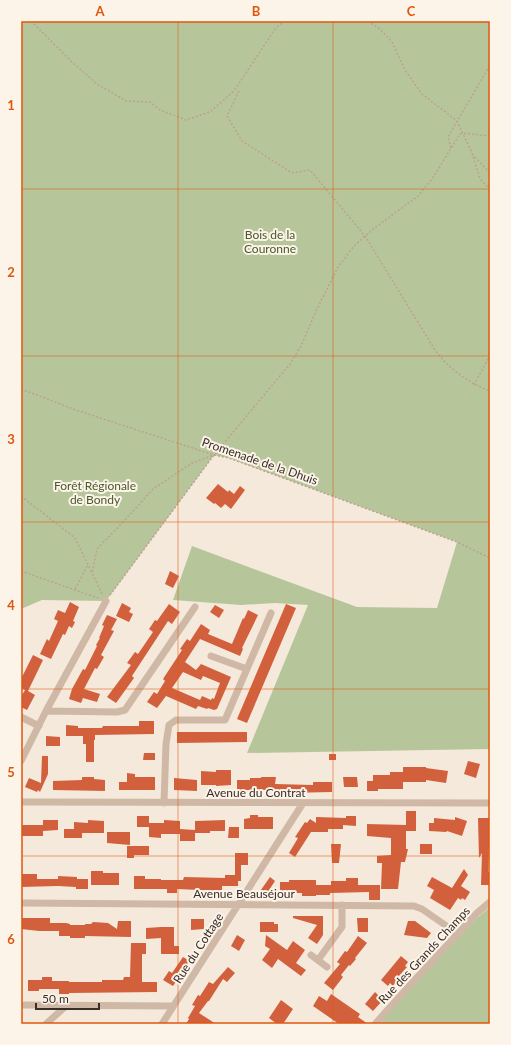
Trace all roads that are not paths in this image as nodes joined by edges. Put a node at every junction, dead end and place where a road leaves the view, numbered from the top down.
1 (106, 601) road end
2 (195, 607) dead end
3 (271, 613) dead end
4 (211, 656) dead end
5 (247, 669) junction
6 (46, 711) junction
7 (24, 718) edge
8 (39, 726) junction
9 (21, 761) edge
10 (21, 802) edge
11 (164, 803) junction
12 (303, 803) junction
13 (490, 803) edge
14 (490, 902) edge
15 (21, 903) edge
16 (239, 904) junction
17 (342, 905) junction
18 (458, 934) junction
19 (311, 955) dead end
20 (318, 960) junction
21 (327, 967) dead end
22 (21, 1005) edge
23 (67, 1005) junction
24 (173, 1006) junction
25 (46, 1024) edge
26 (162, 1024) edge
27 (375, 1024) edge

1 - 6 street
2 - 6 street
3 - 5 street
4 - 5 street
5 - 11 street
6 - 8 street
7 - 8 street
8 - 9 street
10 - 11 street, Avenue du Contrat
11 - 12 street, Avenue du Contrat
12 - 13 street, Avenue du Contrat
12 - 16 street, Rue du Cottage
14 - 18 street, Rue des Grands Champs
15 - 16 street, Avenue Beauséjour
16 - 17 street, Avenue Beauséjour
16 - 24 street, Rue du Cottage
17 - 18 street, Avenue Beauséjour
17 - 20 street
18 - 27 street, Rue des Grands Champs
19 - 20 street
20 - 21 street
22 - 23 street
23 - 24 street
23 - 25 street
24 - 26 street, Rue du Cottage

